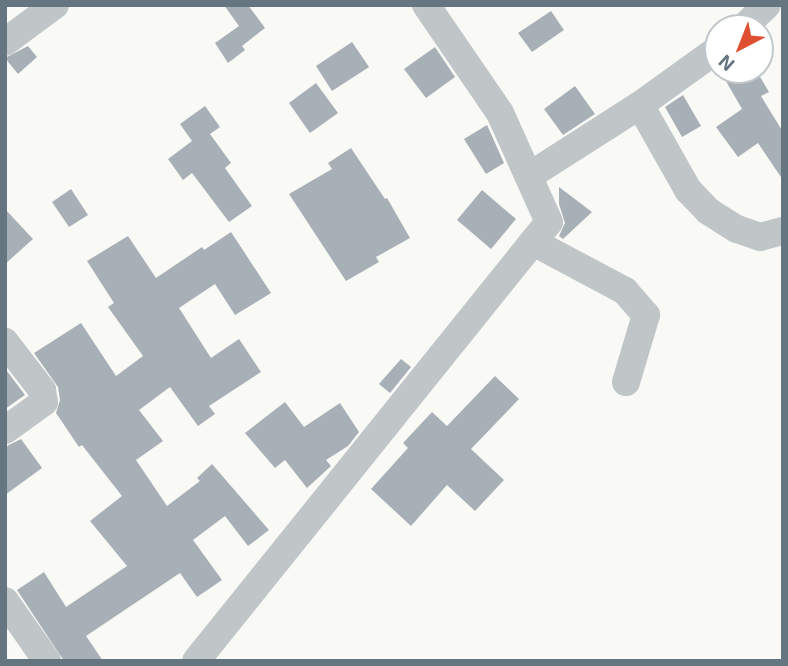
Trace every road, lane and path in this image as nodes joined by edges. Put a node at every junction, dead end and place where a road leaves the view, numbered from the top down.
1 (55, 5) edge
2 (426, 5) edge
3 (5, 42) edge
4 (704, 59) edge
5 (640, 105) junction
6 (529, 176) junction
7 (783, 231) edge
8 (533, 242) junction
9 (5, 342) edge
10 (626, 382) dead end
11 (5, 430) edge
12 (5, 601) edge
13 (221, 649) edge
14 (47, 661) edge
15 (196, 661) edge

1 - 3 street
2 - 6 street
4 - 5 street
5 - 6 street
5 - 7 street
6 - 8 street
8 - 10 street
8 - 13 street
9 - 11 street
12 - 14 street
13 - 15 street

